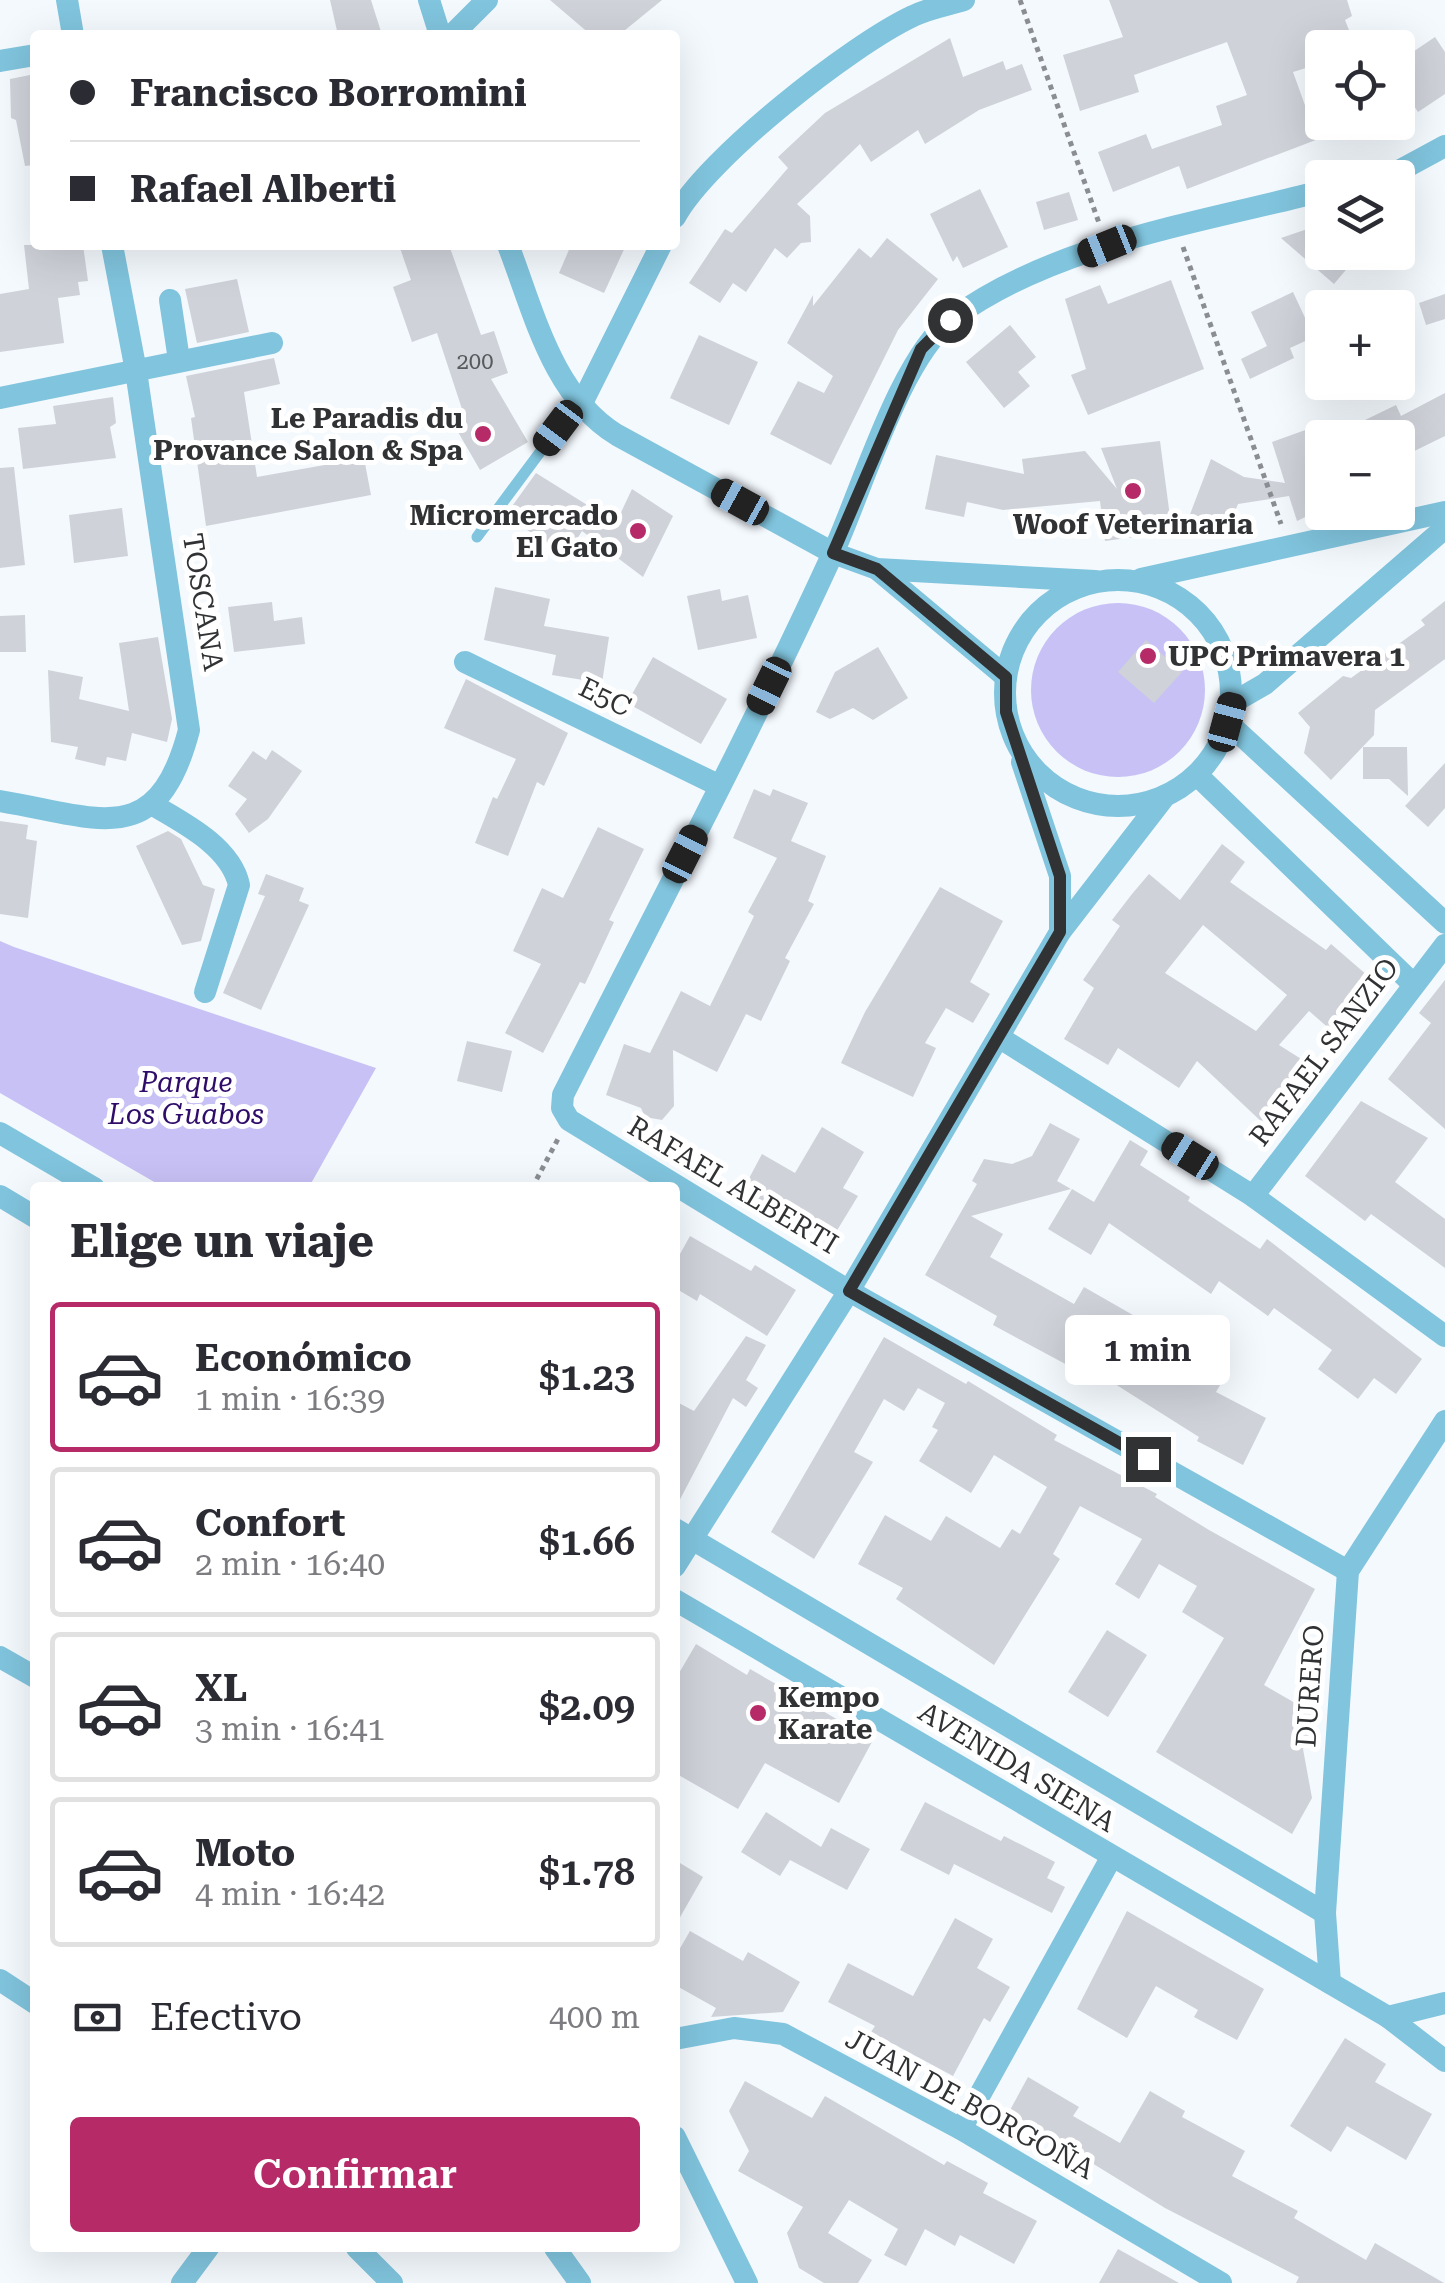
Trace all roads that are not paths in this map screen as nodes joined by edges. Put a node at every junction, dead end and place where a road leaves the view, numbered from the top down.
1 (68, 0) edge
2 (428, 0) edge
3 (487, 0) edge
4 (964, 0) edge
5 (72, 30) edge
6 (438, 30) edge
7 (457, 30) edge
8 (30, 56) edge
9 (0, 62) edge
10 (1445, 146) edge
11 (1415, 162) edge
12 (1305, 195) edge
13 (680, 211) edge
14 (113, 250) edge
15 (510, 250) edge
16 (659, 250) edge
17 (170, 300) dead end
18 (272, 343) dead end
19 (180, 360) junction
20 (136, 371) junction
21 (0, 398) edge
22 (582, 405) junction
23 (1445, 512) edge
24 (1445, 528) edge
25 (477, 536) dead end
26 (833, 553) junction
27 (877, 569) junction
28 (1137, 580) junction
29 (1095, 581) junction
30 (464, 662) dead end
31 (1006, 677) junction
32 (1229, 712) junction
33 (1016, 744) junction
34 (1197, 775) junction
35 (720, 786) junction
36 (1164, 796) junction
37 (0, 801) edge
38 (152, 805) junction
39 (1445, 923) edge
40 (1060, 932) junction
41 (1445, 945) edge
42 (1412, 983) junction
43 (205, 992) dead end
44 (1000, 1038) junction
45 (0, 1132) edge
46 (84, 1182) edge
47 (675, 1182) edge
48 (680, 1185) edge
49 (0, 1196) edge
50 (1253, 1196) junction
51 (30, 1214) edge
52 (849, 1291) junction
53 (1445, 1336) edge
54 (1445, 1421) edge
55 (683, 1534) edge
56 (1348, 1571) junction
57 (680, 1603) edge
58 (0, 1657) edge
59 (30, 1674) edge
60 (1112, 1858) junction
61 (1324, 1913) junction
62 (0, 1980) edge
63 (1330, 1983) junction
64 (30, 2000) edge
65 (1445, 2003) edge
66 (1388, 2017) junction
67 (680, 2038) edge
68 (1445, 2062) edge
69 (961, 2128) junction
70 (680, 2147) edge
71 (205, 2252) edge
72 (361, 2252) edge
73 (558, 2252) edge
74 (182, 2283) edge
75 (392, 2283) edge
76 (580, 2283) edge
77 (747, 2283) edge
78 (1222, 2283) edge

1 - 5 street
2 - 6 street
3 - 7 street
4 - 13 street
8 - 9 street
10 - 11 street
12 - 26 street
14 - 20 street, TOSCANA
15 - 22 street
16 - 22 street
17 - 19 street
18 - 19 street
19 - 20 street
20 - 21 street
20 - 38 street, TOSCANA
22 - 25 lane
22 - 26 street
23 - 28 street
24 - 32 street
26 - 27 street
26 - 35 street
27 - 29 street
27 - 31 street
28 - 29 street
28 - 32 street
29 - 31 street
30 - 35 street, E5C
31 - 33 street
32 - 34 street
32 - 39 street
33 - 36 street
33 - 40 street
34 - 36 street
34 - 42 street
35 - 47 street, RAFAEL ALBERTI
36 - 40 street
37 - 38 street
38 - 43 street
40 - 44 street
41 - 42 street, RAFAEL SANZIO
42 - 50 street, RAFAEL SANZIO
44 - 50 street
44 - 52 street
45 - 46 street
48 - 52 street, RAFAEL ALBERTI
49 - 51 street
50 - 53 street
52 - 55 street
52 - 56 street, RAFAEL ALBERTI
54 - 56 street, DURERO
55 - 61 street, AVENIDA SIENA
56 - 61 street, DURERO
57 - 60 street, AVENIDA SIENA
58 - 59 street
60 - 63 street, AVENIDA SIENA
60 - 69 street
61 - 63 street, DURERO
62 - 64 street
63 - 66 street, AVENIDA SIENA
65 - 66 street
66 - 68 street, AVENIDA SIENA
67 - 69 street, JUAN DE BORGOÑA
69 - 78 street, JUAN DE BORGOÑA
70 - 77 street
71 - 74 street
72 - 75 street
73 - 76 street

